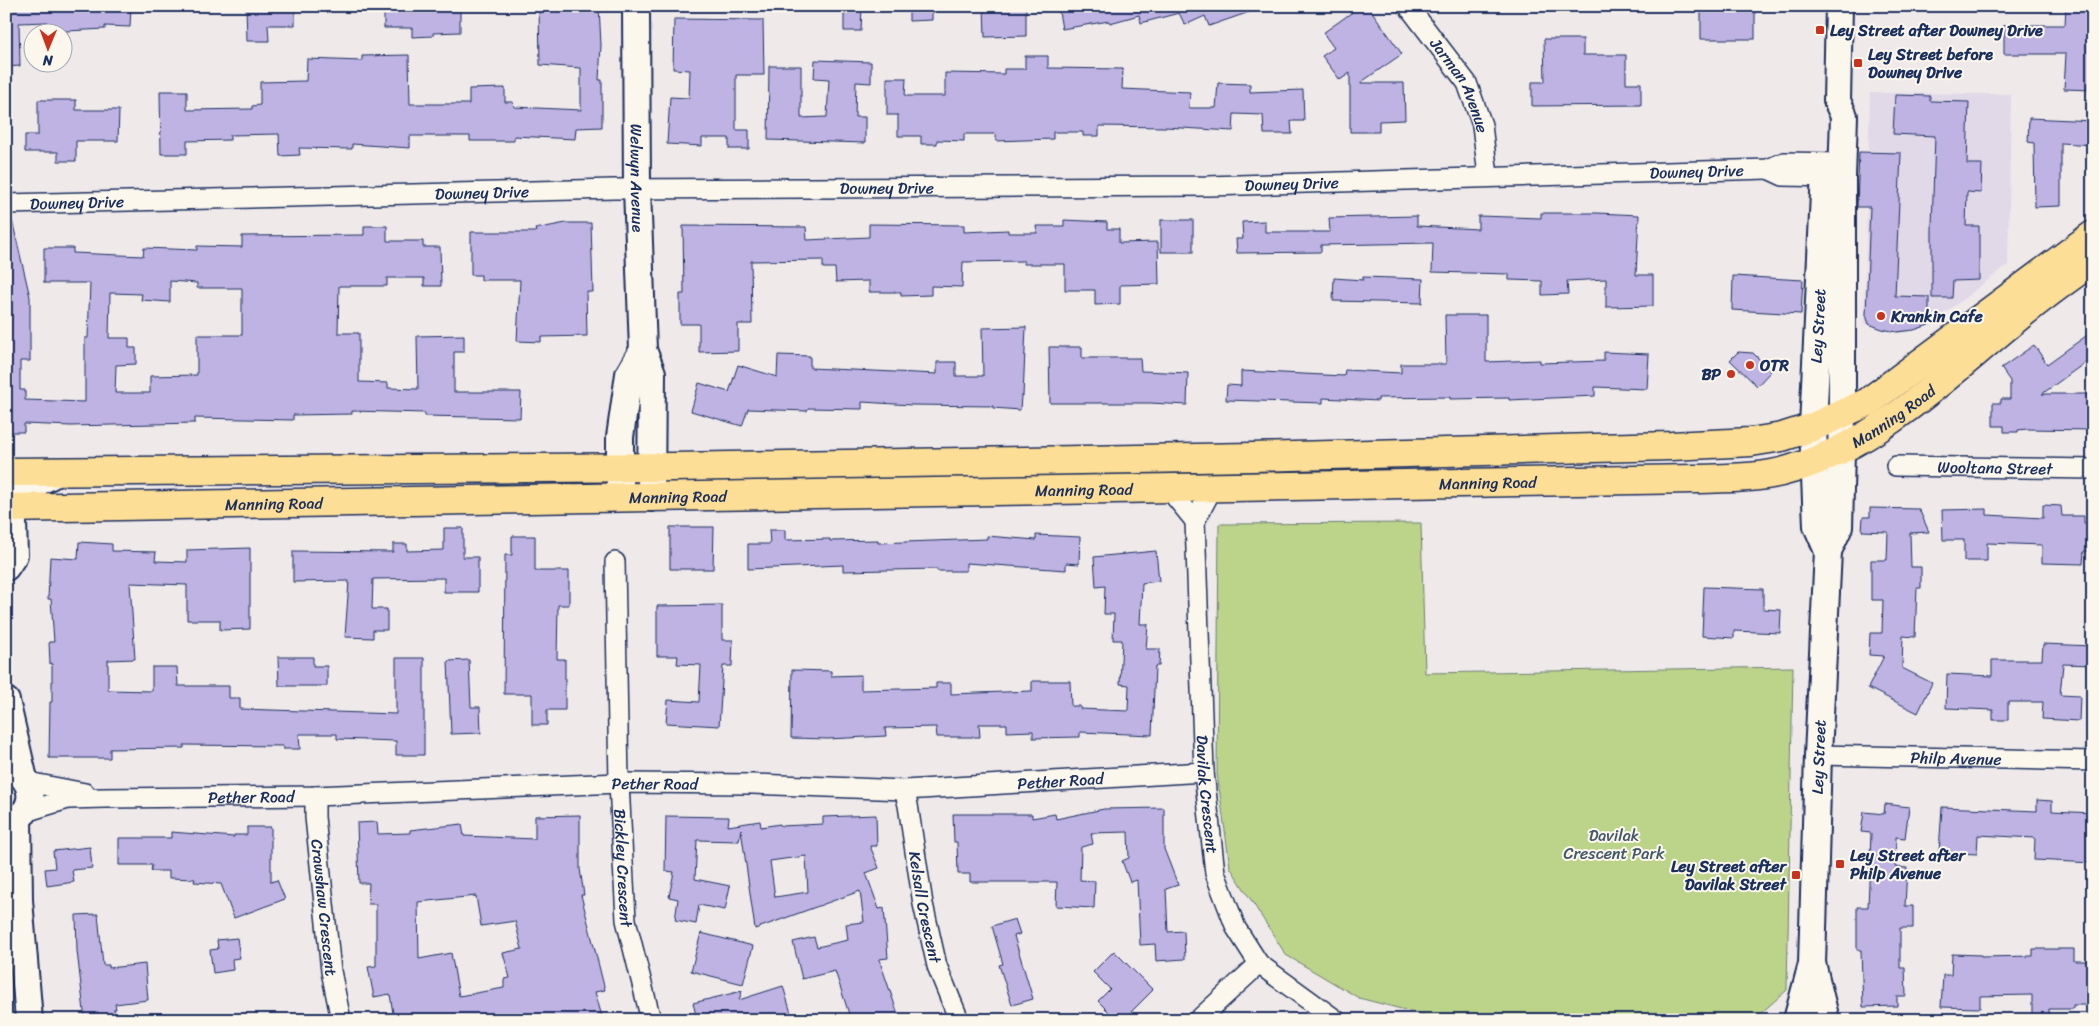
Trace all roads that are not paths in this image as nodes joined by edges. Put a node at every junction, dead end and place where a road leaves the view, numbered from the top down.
1 (636, 6) edge
2 (1408, 6) edge
3 (1839, 6) edge
4 (1834, 170) junction
5 (1488, 176) junction
6 (637, 189) junction
7 (6, 204) edge
8 (2093, 235) edge
9 (2093, 261) edge
10 (643, 350) junction
11 (1842, 416) junction
12 (1813, 427) junction
13 (1827, 456) junction
14 (1896, 466) dead end
15 (620, 467) junction
16 (651, 467) junction
17 (2093, 469) edge
18 (6, 472) edge
19 (58, 472) junction
20 (1168, 488) junction
21 (1213, 488) junction
22 (620, 498) junction
23 (651, 498) junction
24 (6, 508) edge
25 (1194, 521) junction
26 (615, 562) dead end
27 (6, 567) edge
28 (6, 701) edge
29 (1818, 755) junction
30 (2093, 761) edge
31 (1204, 772) junction
32 (19, 775) edge
33 (619, 783) junction
34 (904, 790) junction
35 (315, 796) junction
36 (105, 798) junction
37 (16, 817) edge
38 (6, 858) edge
39 (19, 900) junction
40 (1259, 964) junction
41 (1812, 964) junction
42 (29, 1020) edge
43 (341, 1020) edge
44 (651, 1020) edge
45 (959, 1020) edge
46 (1198, 1020) edge
47 (1336, 1020) edge
48 (1797, 1020) edge
49 (1826, 1020) edge

1 - 6 street, Welwyn Avenue
2 - 5 street, Jarman Avenue
3 - 4 street, Ley Street
4 - 5 street, Downey Drive
4 - 11 street, Ley Street
4 - 12 street, Ley Street
5 - 6 street, Downey Drive
6 - 7 street, Downey Drive
6 - 10 street, Welwyn Avenue
8 - 11 main road, Manning Road
9 - 13 main road, Manning Road
10 - 15 street
10 - 16 street, Welwyn Avenue
11 - 12 main road, Manning Road
11 - 13 street, Ley Street
12 - 13 street, Ley Street
12 - 16 main road, Manning Road
13 - 21 main road, Manning Road
13 - 29 street, Ley Street
14 - 17 street, Wooltana Street
15 - 16 main road, Manning Road
15 - 19 main road, Manning Road
15 - 22 street
16 - 23 street, Welwyn Avenue
18 - 19 main road, Manning Road
19 - 24 street
20 - 21 main road, Manning Road
20 - 23 main road, Manning Road
20 - 25 street
21 - 25 street
22 - 23 main road, Manning Road
22 - 24 main road, Manning Road
24 - 27 street
25 - 31 street, Davilak Crescent
26 - 33 street, Bickley Crescent
28 - 32 street
29 - 30 street, Philp Avenue
29 - 41 street, Ley Street
31 - 34 street, Pether Road
31 - 40 street, Davilak Crescent
32 - 36 street, Pether Road
32 - 37 street
33 - 34 street, Pether Road
33 - 35 street, Pether Road
33 - 44 street, Bickley Crescent
34 - 45 street, Kelsall Crescent
35 - 36 street, Pether Road
35 - 43 street, Crawshaw Crescent
36 - 37 street, Pether Road
37 - 39 street
38 - 39 street
39 - 42 street
40 - 46 street
40 - 47 street, Davilak Crescent
41 - 48 street, Ley Street
41 - 49 street, Ley Street

